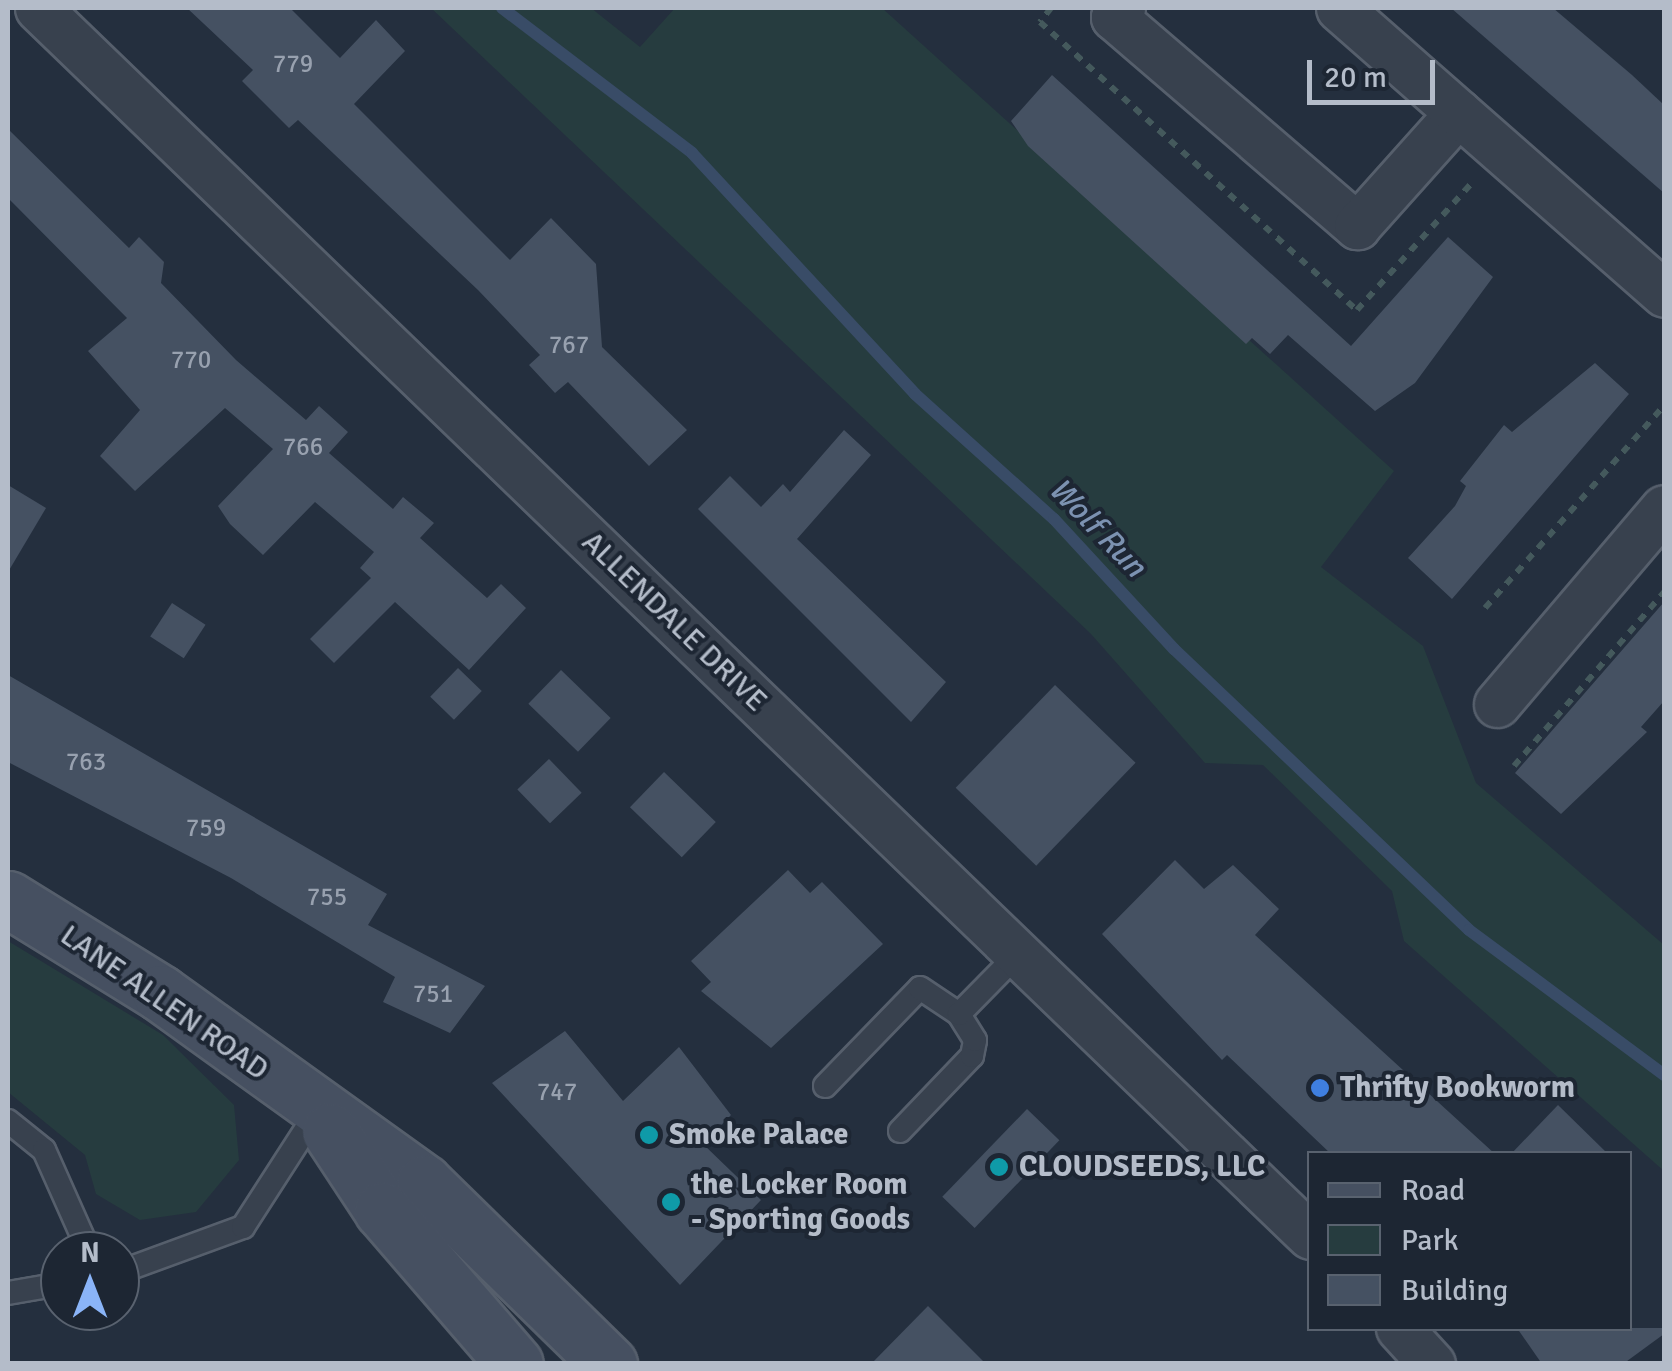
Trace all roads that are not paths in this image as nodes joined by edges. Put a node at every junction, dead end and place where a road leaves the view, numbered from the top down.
1 (38, 8) edge
2 (1122, 8) edge
3 (1340, 8) edge
4 (1458, 113) junction
5 (1664, 294) edge
6 (1664, 508) edge
7 (1498, 704) dead end
8 (8, 898) edge
9 (1018, 954) junction
10 (959, 1014) junction
11 (824, 1086) dead end
12 (318, 1112) junction
13 (8, 1121) edge
14 (900, 1131) dead end
15 (80, 1231) edge
16 (1307, 1233) edge
17 (140, 1265) edge
18 (40, 1288) edge
19 (8, 1294) edge
20 (1402, 1331) edge
21 (516, 1364) edge
22 (609, 1364) edge
23 (1432, 1364) edge

1 - 9 street, ALLENDALE DRIVE
2 - 4 street
3 - 4 street
4 - 5 street
6 - 7 street
8 - 12 main road, LANE ALLEN ROAD
9 - 10 lane
9 - 16 street, ALLENDALE DRIVE
10 - 11 lane
10 - 14 lane
12 - 17 lane
12 - 21 main road, LANE ALLEN ROAD
12 - 22 main road, LANE ALLEN ROAD
13 - 15 lane
18 - 19 lane
20 - 23 street

